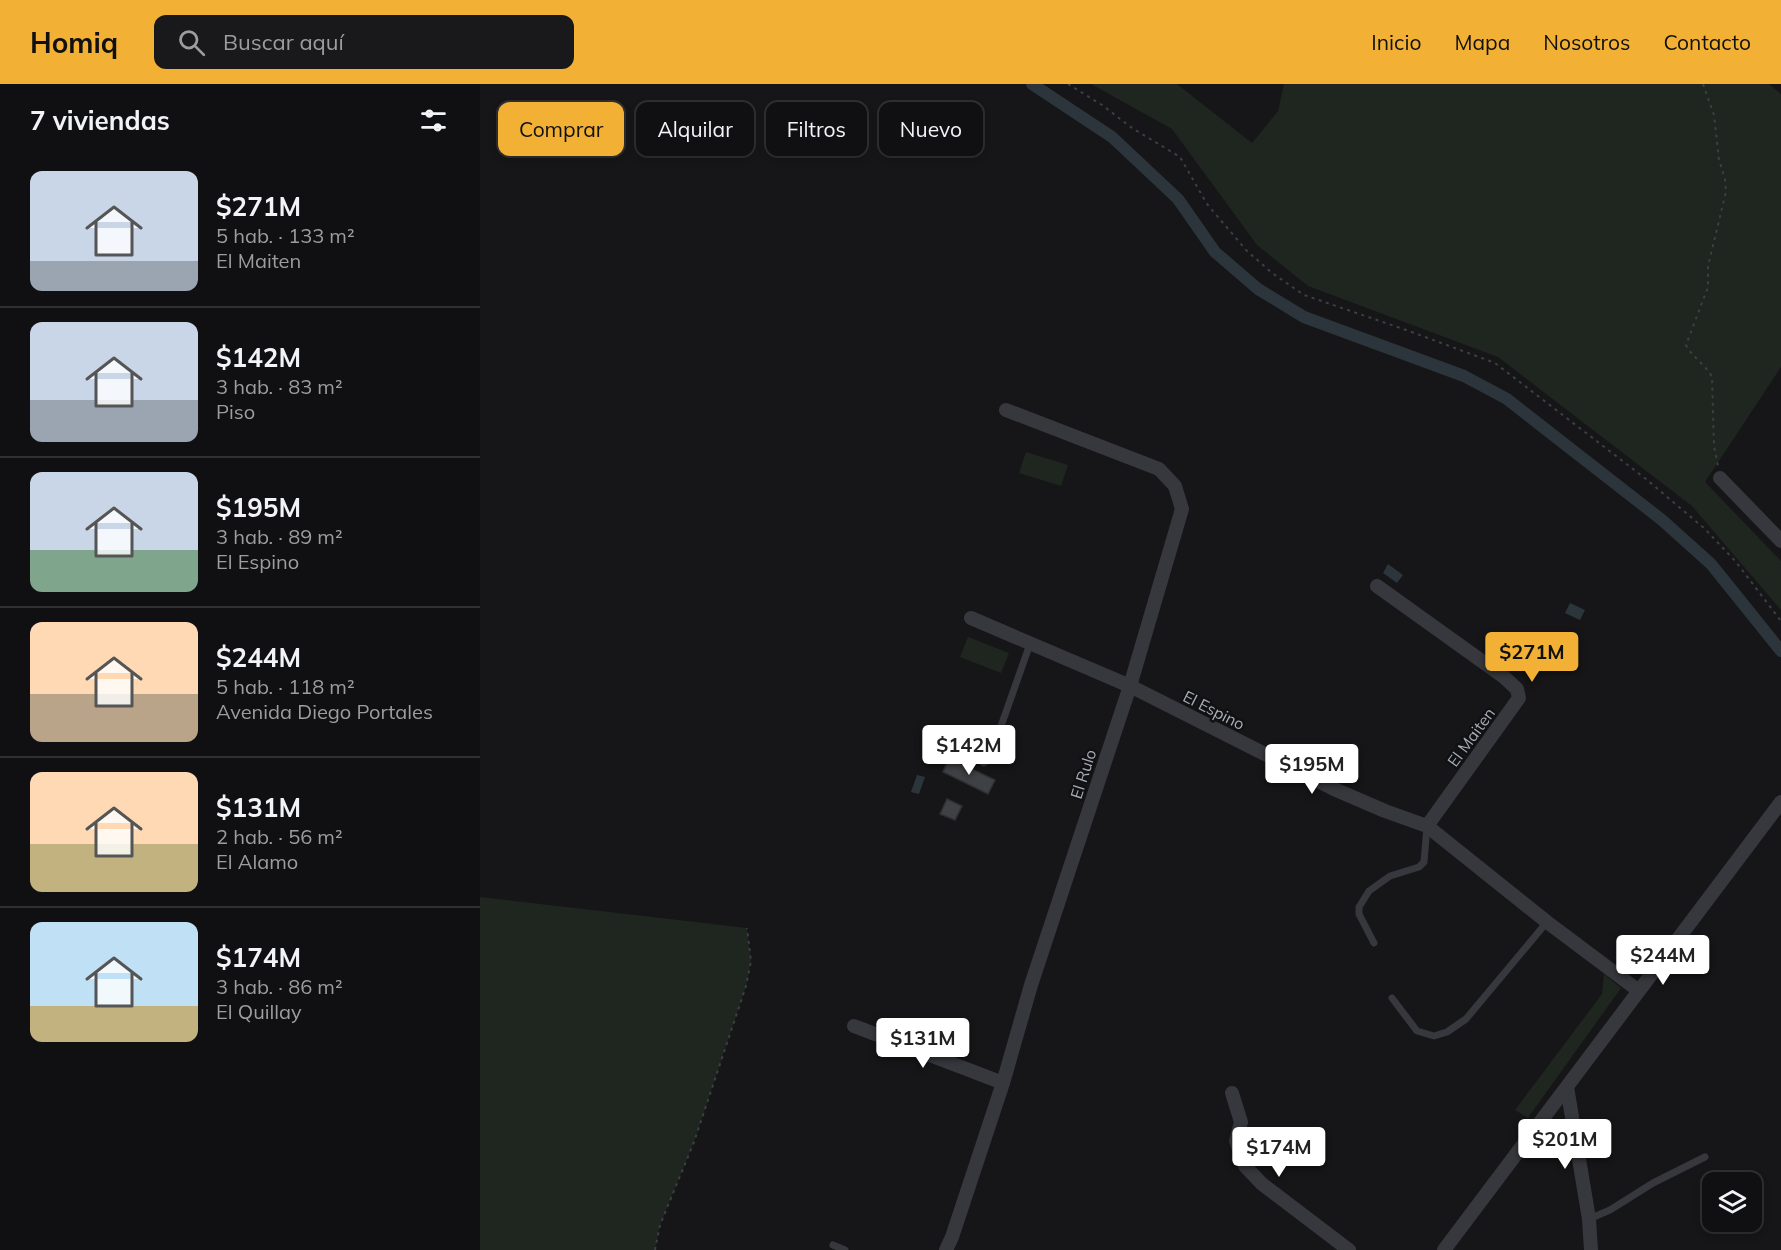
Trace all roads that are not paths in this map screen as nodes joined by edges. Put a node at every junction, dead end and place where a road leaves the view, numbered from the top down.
1 (1006, 410) dead end
2 (1720, 478) road end
3 (1781, 541) edge
4 (1377, 586) dead end
5 (970, 618) dead end
6 (1030, 644) junction
7 (1130, 686) junction
8 (996, 740) dead end
9 (1781, 802) edge
10 (1427, 826) junction
11 (1547, 922) junction
12 (1374, 944) dead end
13 (1639, 991) junction
14 (1392, 998) dead end
15 (854, 1026) dead end
16 (1003, 1083) junction
17 (1567, 1087) junction
18 (1233, 1093) dead end
19 (1705, 1156) dead end
20 (1589, 1219) junction
21 (833, 1245) dead end
22 (845, 1250) edge
23 (946, 1250) edge
24 (1349, 1250) edge
25 (1444, 1250) edge
26 (1591, 1250) edge

1 - 7 street, El Rulo
2 - 3 street
4 - 10 street, El Maiten
5 - 6 street, El Espino
6 - 7 street, El Espino
6 - 8 lane
7 - 10 street, El Espino
7 - 16 street, El Rulo
9 - 13 street
10 - 11 street, El Espino
10 - 12 lane
11 - 13 street, El Espino
11 - 14 lane
13 - 17 street
15 - 16 street
16 - 23 street, El Rulo
17 - 20 street
17 - 25 street
18 - 24 street
19 - 20 lane
20 - 26 street
21 - 22 lane

